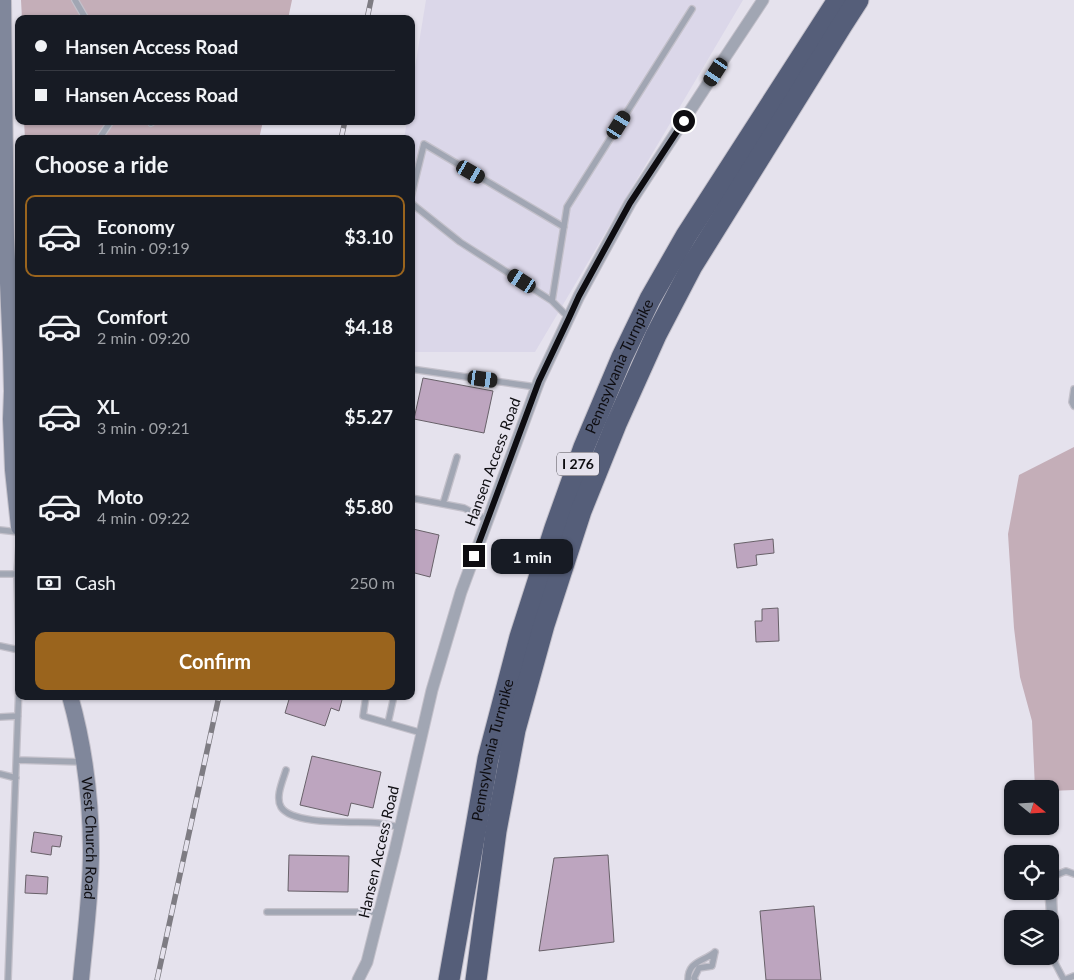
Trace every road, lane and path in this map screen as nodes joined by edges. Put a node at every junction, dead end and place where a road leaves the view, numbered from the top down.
1 (4, 0) edge
2 (75, 0) edge
3 (763, 0) edge
4 (838, 0) edge
5 (858, 0) edge
6 (692, 9) dead end
7 (84, 15) edge
8 (415, 181) edge
9 (3, 203) edge
10 (415, 206) edge
11 (564, 227) junction
12 (6, 237) edge
13 (552, 301) junction
14 (14, 313) edge
15 (569, 318) junction
16 (415, 370) edge
17 (536, 387) junction
18 (1074, 389) edge
19 (13, 390) edge
20 (1074, 406) edge
21 (456, 457) dead end
22 (15, 489) edge
23 (415, 499) edge
24 (443, 504) junction
25 (487, 520) junction
26 (0, 530) edge
27 (15, 532) edge
28 (0, 574) edge
29 (15, 574) edge
30 (0, 646) edge
31 (15, 649) edge
32 (19, 700) edge
33 (71, 700) edge
34 (365, 700) edge
35 (393, 700) edge
36 (18, 716) junction
37 (0, 717) edge
38 (388, 723) junction
39 (422, 732) junction
40 (17, 760) junction
41 (84, 762) junction
42 (286, 770) dead end
43 (0, 774) edge
44 (16, 778) junction
45 (400, 827) junction
46 (1074, 874) edge
47 (1054, 910) edge
48 (267, 912) dead end
49 (380, 912) junction
50 (1056, 965) edge
51 (1074, 976) edge
52 (8, 980) edge
53 (80, 980) edge
54 (358, 980) edge
55 (448, 980) edge
56 (476, 980) edge
57 (688, 980) edge
58 (695, 980) edge
59 (1064, 980) edge

1 - 9 street
2 - 7 lane
3 - 15 street, Hansen Access Road
4 - 55 highway, Pennsylvania Turnpike / I 276
5 - 56 highway, Pennsylvania Turnpike / I 276
6 - 11 lane
8 - 11 lane
9 - 12 street
10 - 13 lane
11 - 13 lane
12 - 14 street
13 - 15 lane
14 - 19 street
15 - 17 street, Hansen Access Road
16 - 17 lane
17 - 25 street, Hansen Access Road
18 - 20 lane
19 - 22 street
21 - 24 lane
23 - 24 lane
24 - 25 lane
25 - 39 street, Hansen Access Road
26 - 27 lane
28 - 29 lane
30 - 31 lane
32 - 36 lane
33 - 41 street, West Church Road
34 - 38 lane
35 - 38 lane
36 - 37 lane
36 - 40 lane
38 - 39 lane
39 - 45 street, Hansen Access Road
40 - 41 lane
40 - 44 lane
41 - 53 street, West Church Road
42 - 45 lane
43 - 44 lane
44 - 52 lane
45 - 49 street, Hansen Access Road
46 - 47 lane
48 - 49 lane
49 - 54 street, Hansen Access Road
50 - 59 lane
51 - 59 lane
57 - 58 lane

